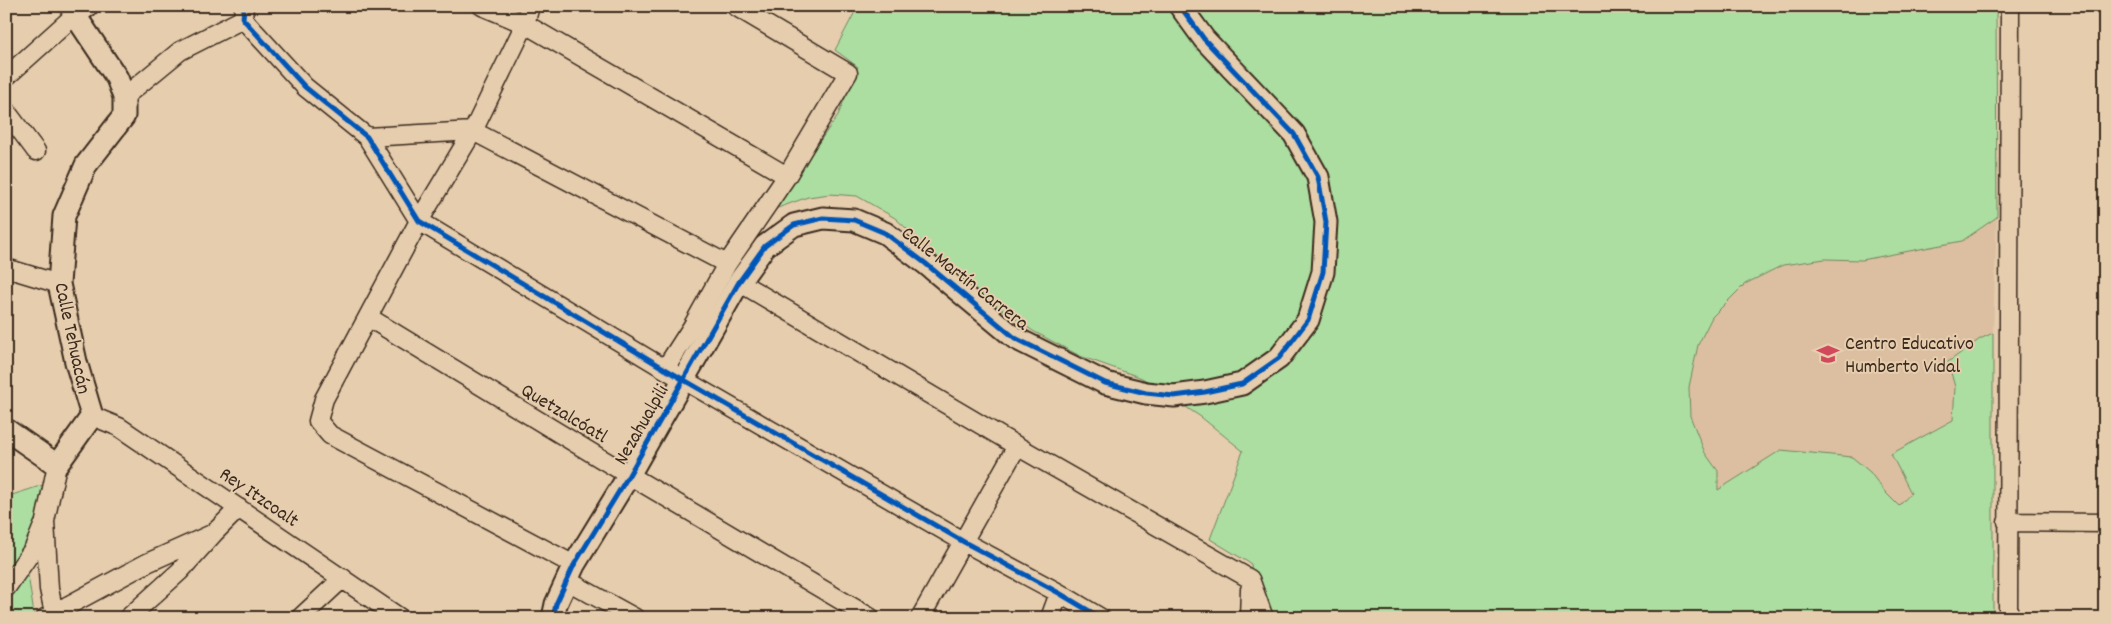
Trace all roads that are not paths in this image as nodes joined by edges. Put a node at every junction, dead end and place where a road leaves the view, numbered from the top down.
1 (482, 6) edge
2 (530, 6) edge
3 (735, 6) edge
4 (1180, 6) edge
5 (2010, 6) edge
6 (76, 9) edge
7 (243, 13) edge
8 (525, 24) junction
9 (6, 77) edge
10 (124, 97) junction
11 (6, 111) edge
12 (473, 131) junction
13 (367, 137) junction
14 (36, 151) dead end
15 (787, 176) junction
16 (419, 221) junction
17 (727, 264) junction
18 (6, 268) edge
19 (739, 282) junction
20 (59, 284) junction
21 (368, 317) junction
22 (674, 374) junction
23 (92, 416) junction
24 (7, 431) edge
25 (1017, 446) junction
26 (57, 465) junction
27 (629, 475) junction
28 (240, 508) junction
29 (45, 521) junction
30 (2007, 522) junction
31 (2105, 523) edge
32 (214, 533) junction
33 (964, 542) junction
34 (570, 572) junction
35 (343, 578) junction
36 (1250, 579) junction
37 (6, 588) edge
38 (1059, 593) junction
39 (50, 616) edge
40 (128, 618) edge
41 (300, 618) edge
42 (400, 618) edge
43 (553, 618) edge
44 (635, 618) edge
45 (871, 618) edge
46 (920, 618) edge
47 (1050, 618) edge
48 (1101, 618) edge
49 (1249, 618) edge
50 (1264, 618) edge
51 (2008, 618) edge

1 - 8 street
2 - 8 street
3 - 15 street
4 - 19 street, Calle Martín Carrera
5 - 30 street
6 - 9 street
6 - 10 street
7 - 10 street
7 - 13 street
8 - 12 street
8 - 15 street
10 - 20 street, Calle Tehuacán
11 - 14 street
12 - 13 street
12 - 16 street
12 - 17 street
13 - 16 street
15 - 17 street
16 - 21 street
16 - 22 street
17 - 22 street
18 - 20 street
19 - 22 street, Nezahualpili
19 - 25 street
20 - 23 street, Calle Tehuacán
21 - 27 street, Quetzalcóatl
21 - 34 street
22 - 27 street, Nezahualpili
22 - 33 street
23 - 26 street, Calle Tehuacán
23 - 28 street, Rey Itzcoalt
24 - 26 street
25 - 33 street
25 - 36 street
26 - 29 street
27 - 34 street, Nezahualpili
27 - 45 street, Quetzalcóatl
28 - 32 street
28 - 35 street, Rey Itzcoalt
29 - 37 street
29 - 39 street
30 - 31 street
30 - 51 street
32 - 39 street
32 - 40 street
33 - 38 street
33 - 46 street
34 - 43 street, Nezahualpili
34 - 44 street
35 - 41 street
35 - 42 street, Rey Itzcoalt
36 - 49 street
36 - 50 street
38 - 47 street
38 - 48 street

